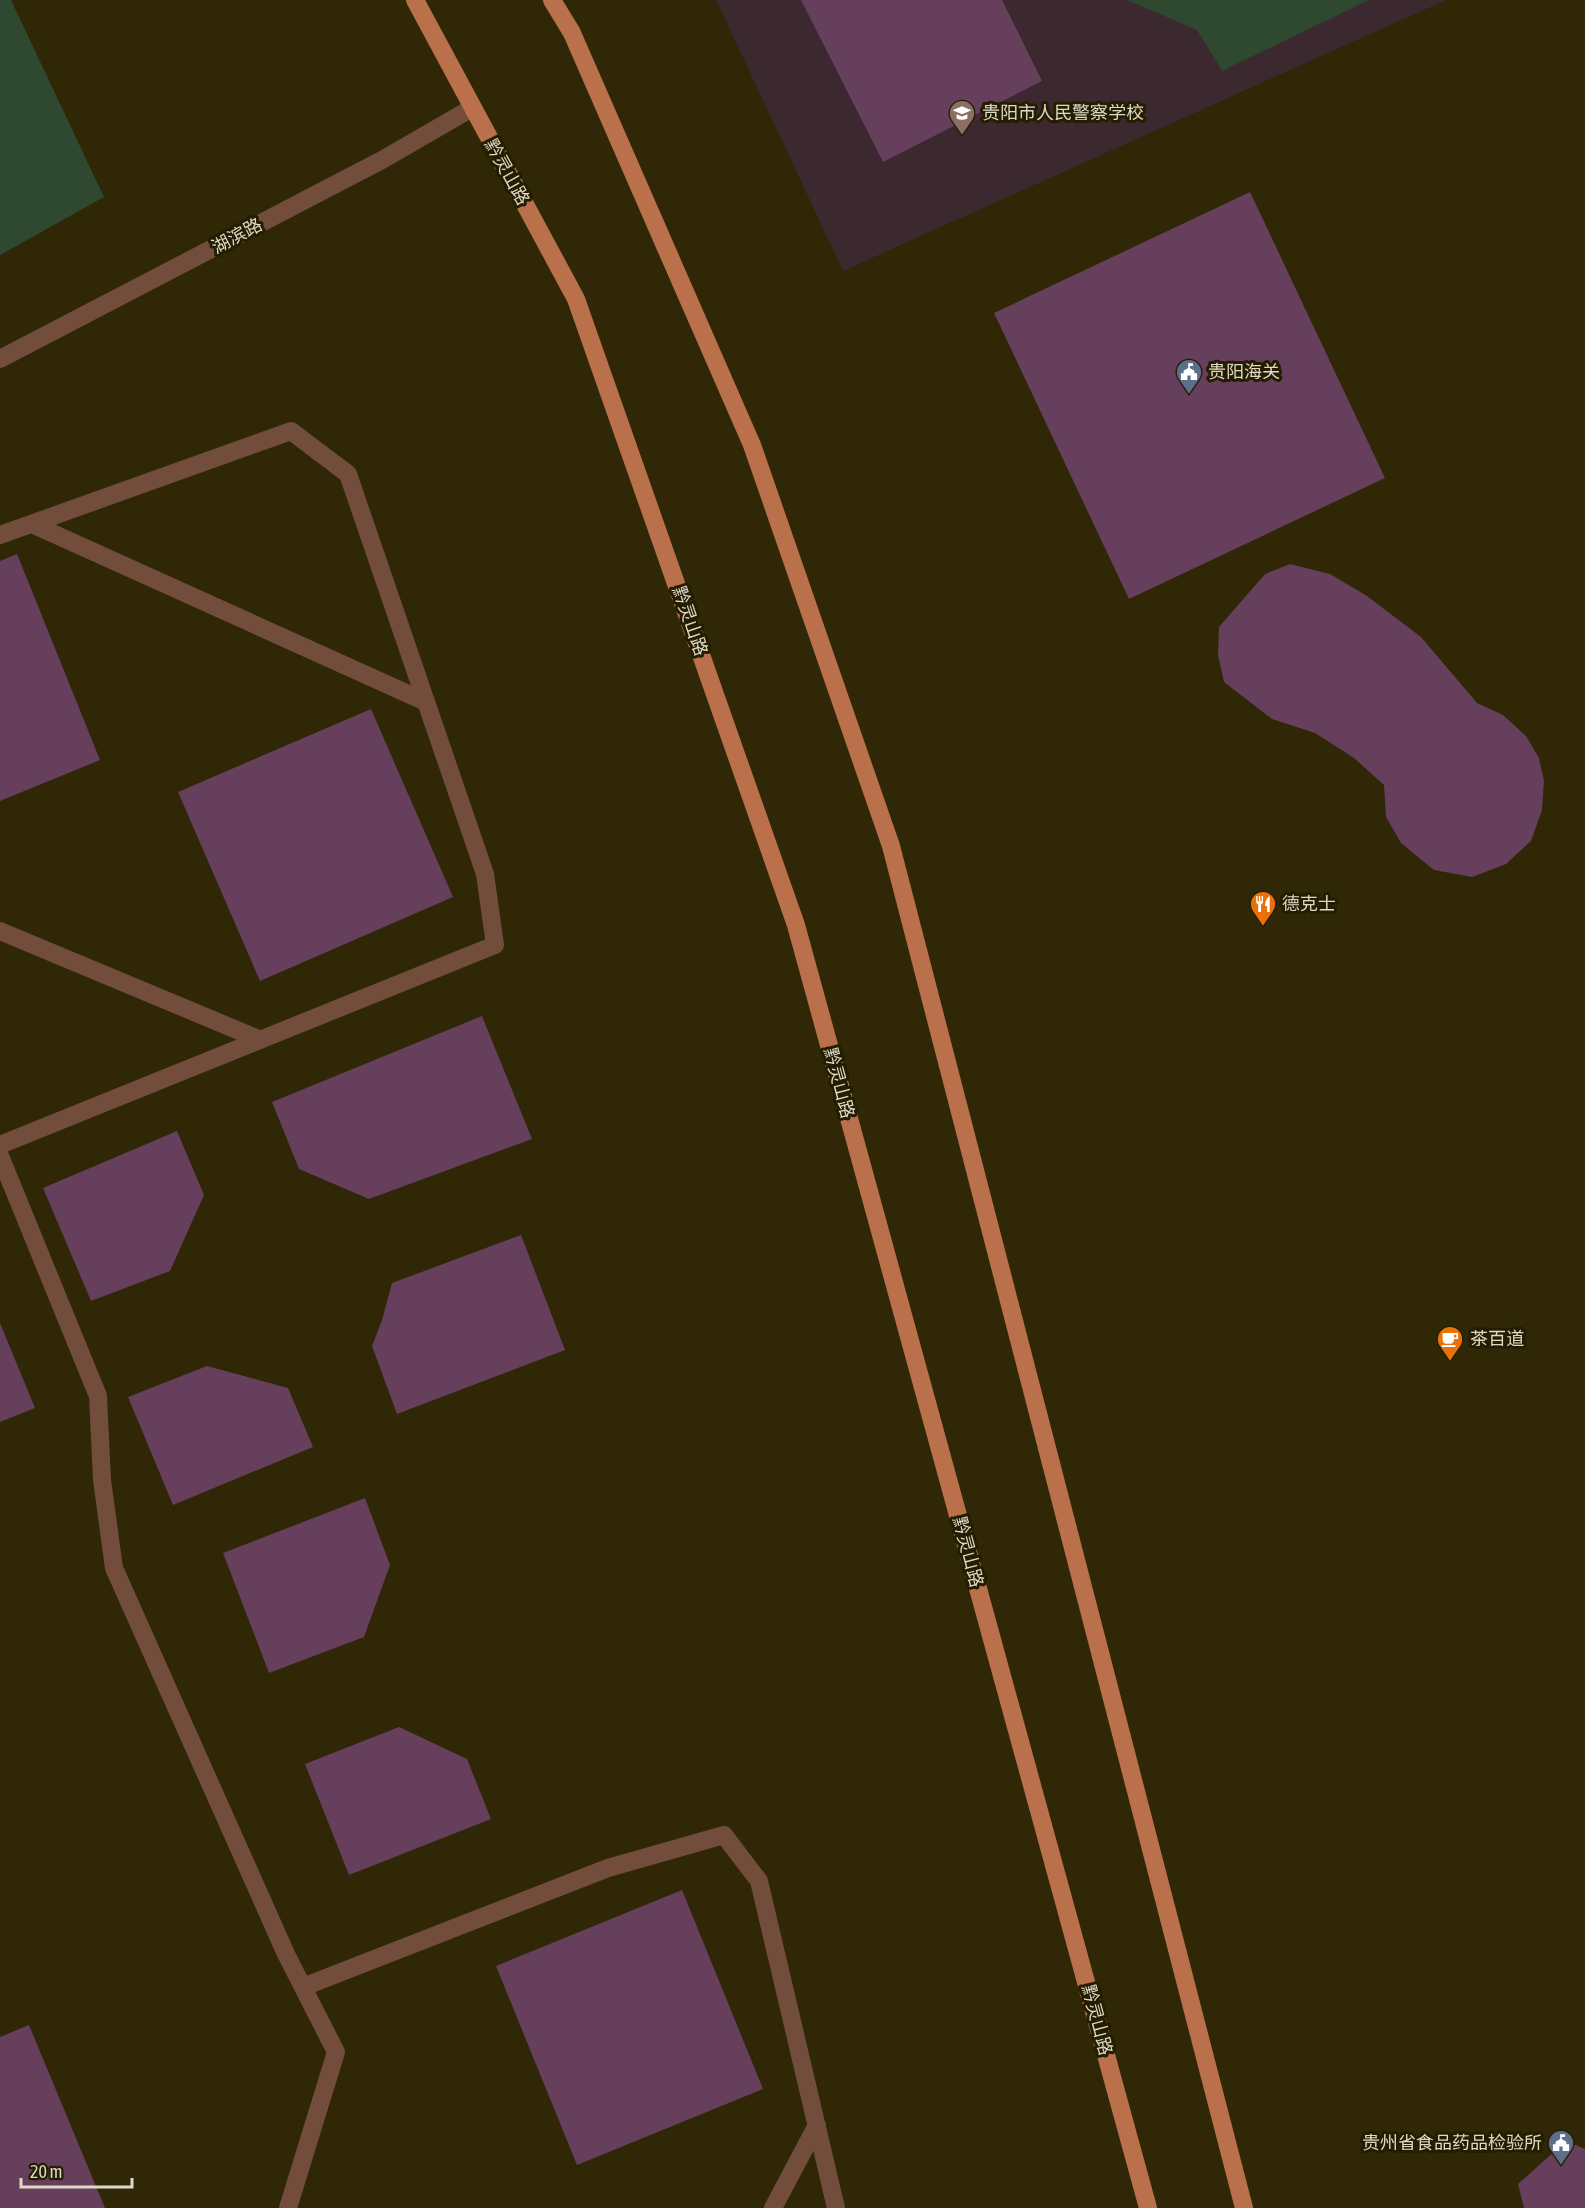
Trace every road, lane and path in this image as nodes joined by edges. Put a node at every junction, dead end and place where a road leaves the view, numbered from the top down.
1 (415, 0) edge
2 (552, 0) edge
3 (472, 108) junction
4 (0, 359) edge
5 (32, 524) junction
6 (0, 535) edge
7 (426, 702) junction
8 (0, 931) edge
9 (261, 1040) junction
10 (0, 1145) edge
11 (0, 1156) edge
12 (303, 1988) junction
13 (817, 2125) junction
14 (288, 2208) edge
15 (773, 2208) edge
16 (836, 2208) edge
17 (1148, 2208) edge
18 (1244, 2208) edge

1 - 3 main road, 黔灵山路
2 - 18 main road
3 - 4 street, 湖滨路
3 - 17 main road, 黔灵山路
5 - 6 street
5 - 7 street
5 - 7 street
7 - 9 street
8 - 9 street
9 - 10 street
11 - 12 street
12 - 13 street
12 - 14 street
13 - 15 street
13 - 16 street

